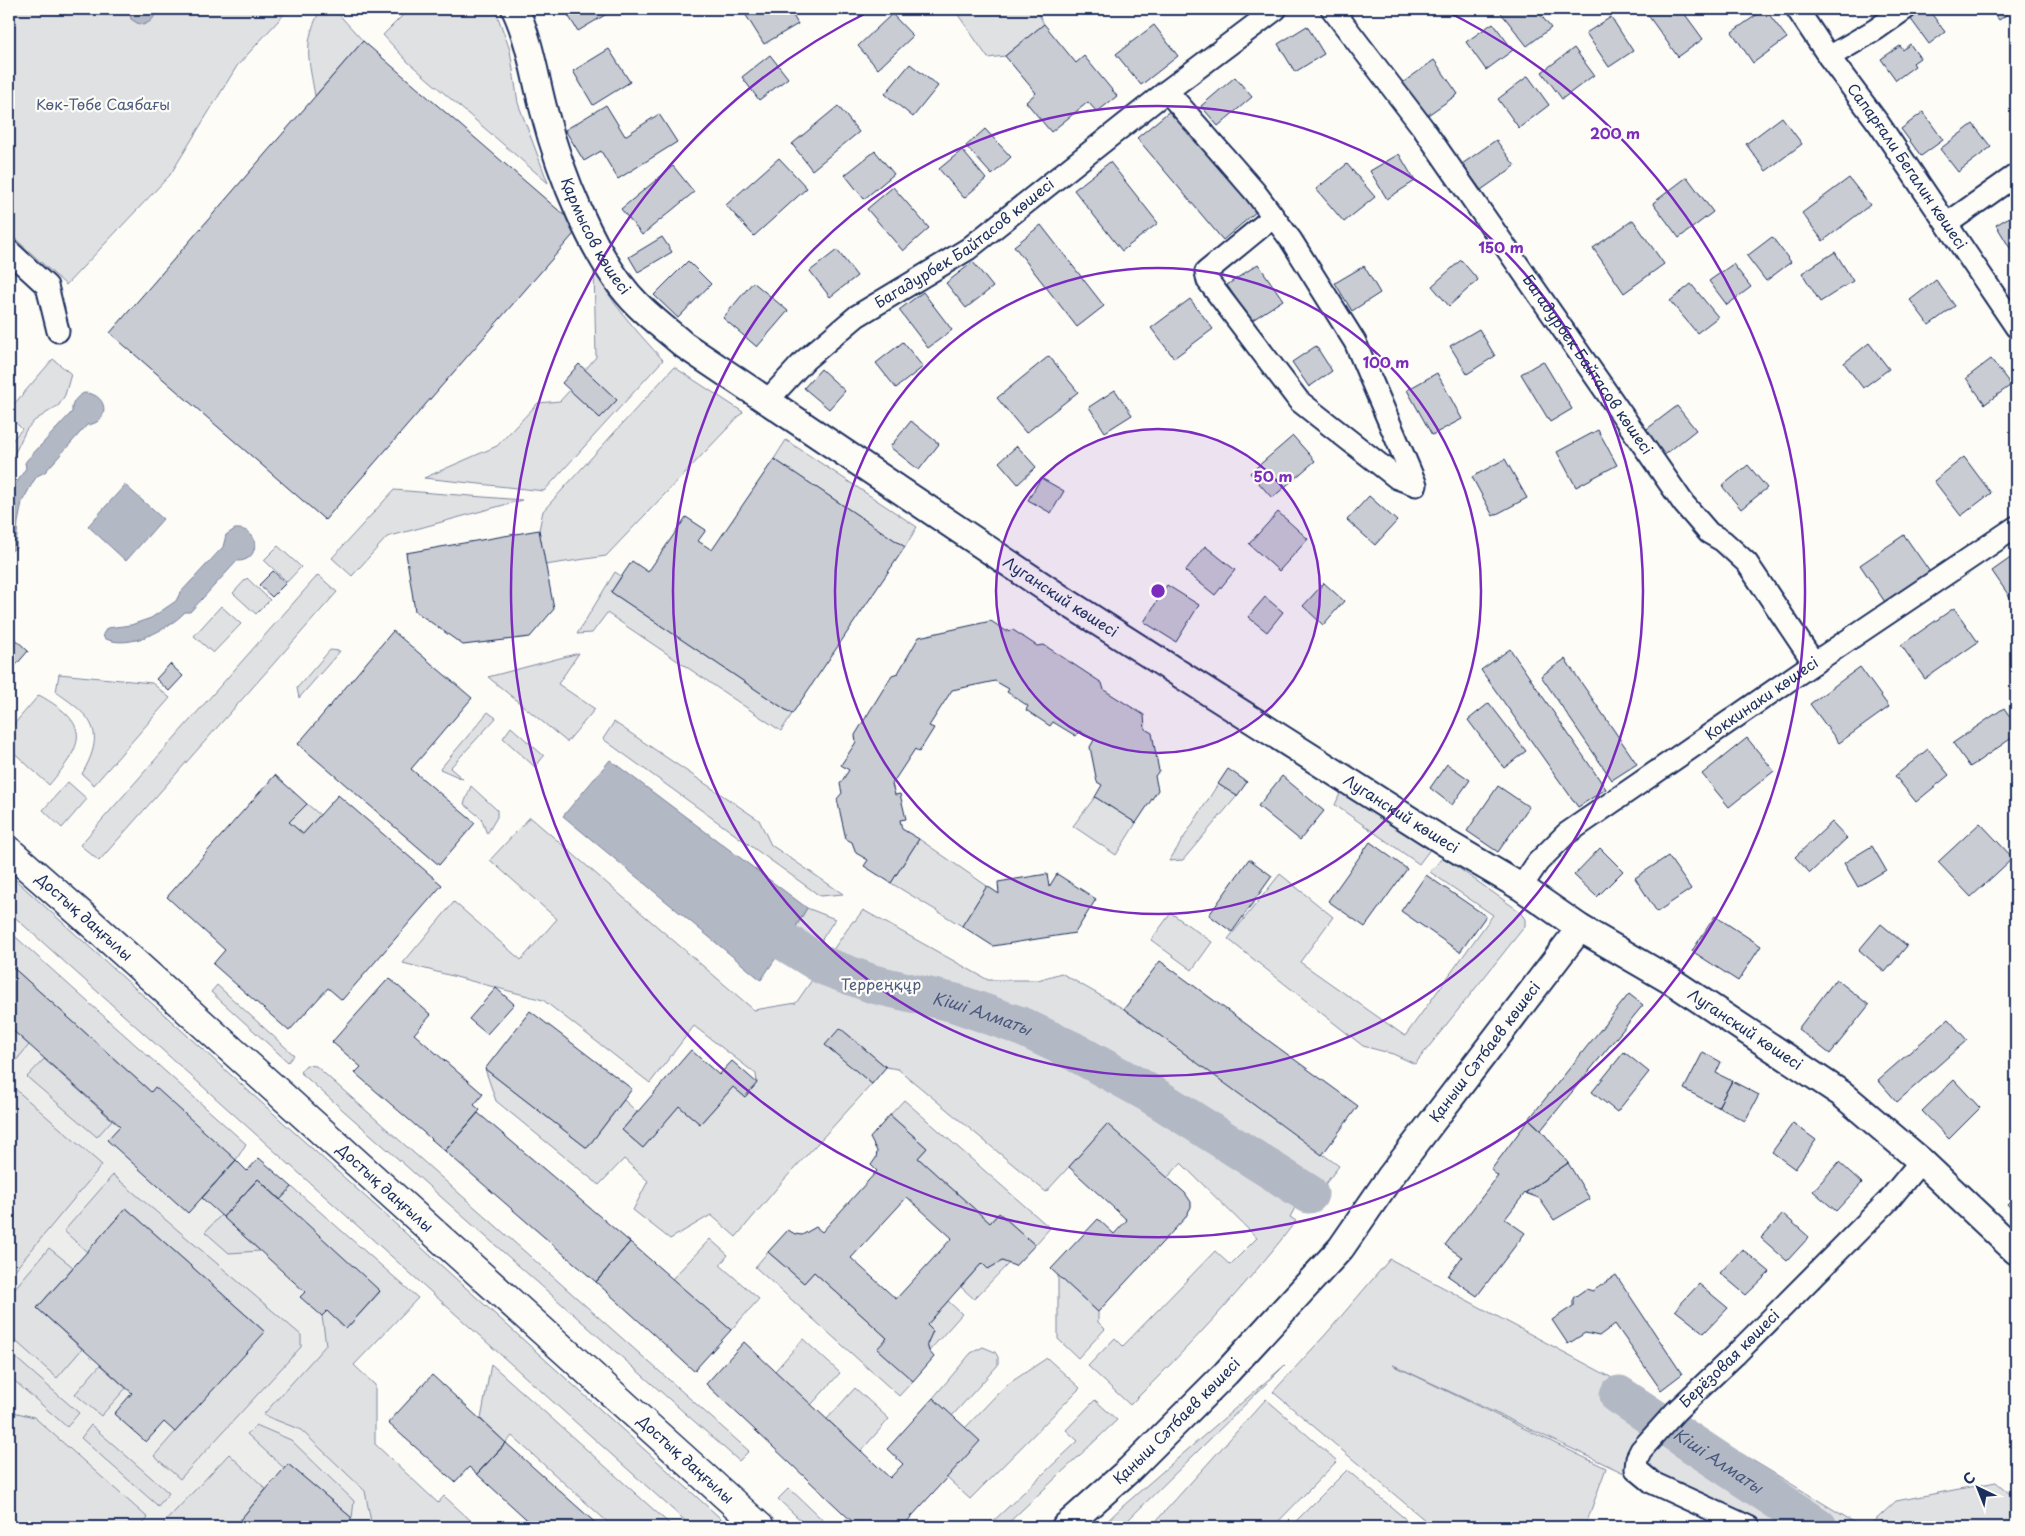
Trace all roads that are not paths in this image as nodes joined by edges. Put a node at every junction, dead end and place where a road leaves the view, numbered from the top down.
1 (516, 9) edge
2 (1276, 9) edge
3 (1332, 9) edge
4 (1796, 9) edge
5 (1905, 9) edge
6 (1829, 57) junction
7 (1167, 91) junction
8 (2016, 174) edge
9 (1274, 217) junction
10 (1948, 223) junction
11 (9, 251) edge
12 (2016, 327) edge
13 (58, 331) dead end
14 (767, 402) junction
15 (2016, 527) edge
16 (1814, 663) junction
17 (9, 851) edge
18 (1521, 888) junction
19 (1580, 928) junction
20 (1921, 1161) junction
21 (2016, 1251) edge
22 (760, 1527) edge
23 (1065, 1527) edge
24 (1749, 1527) edge

1 - 14 street, Қармысов көшесі
2 - 7 street, Багадурбек Байтасов көшесі
3 - 16 street, Багадурбек Байтасов көшесі
4 - 6 street, Сапарғали Бегалин көшесі
5 - 6 street
6 - 10 street, Сапарғали Бегалин көшесі
7 - 9 street
7 - 14 street, Багадурбек Байтасов көшесі
8 - 10 street
9 - 9 street
10 - 12 street, Сапарғали Бегалин көшесі
11 - 13 street
14 - 18 street, Луганский көшесі
15 - 16 street, Коккинаки көшесі
16 - 18 street, Коккинаки көшесі
17 - 22 main road, Достық даңғылы
18 - 19 street, Луганский көшесі
19 - 20 street, Луганский көшесі
19 - 23 street, Қаныш Сәтбаев көшесі
20 - 21 street, Луганский көшесі
20 - 24 street, Берёзовая көшесі

